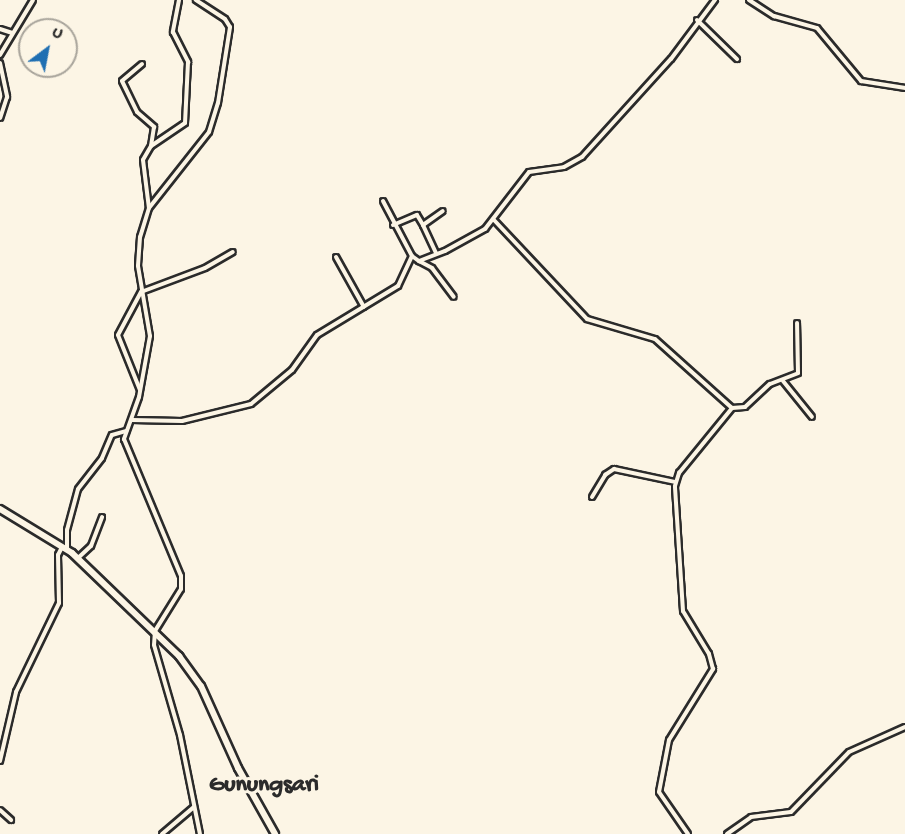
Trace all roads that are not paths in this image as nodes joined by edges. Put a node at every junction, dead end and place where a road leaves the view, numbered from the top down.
1 (33, 0) edge
2 (180, 0) edge
3 (196, 0) edge
4 (715, 0) edge
5 (749, 0) edge
6 (698, 20) junction
7 (0, 29) edge
8 (12, 33) junction
9 (0, 55) edge
10 (737, 59) dead end
11 (0, 63) edge
12 (142, 64) dead end
13 (905, 88) edge
14 (0, 118) edge
15 (151, 146) junction
16 (383, 201) dead end
17 (149, 208) junction
18 (444, 212) dead end
19 (494, 220) junction
20 (393, 225) junction
21 (423, 225) junction
22 (233, 252) dead end
23 (436, 253) junction
24 (412, 256) junction
25 (336, 257) dead end
26 (419, 261) junction
27 (141, 292) junction
28 (454, 297) dead end
29 (364, 307) junction
30 (797, 323) dead end
31 (783, 380) junction
32 (140, 390) junction
33 (732, 408) junction
34 (812, 417) dead end
35 (131, 420) junction
36 (126, 431) junction
37 (675, 482) junction
38 (592, 497) dead end
39 (0, 509) edge
40 (102, 517) dead end
41 (65, 548) junction
42 (78, 558) junction
43 (158, 634) junction
44 (905, 727) edge
45 (0, 761) edge
46 (194, 807) junction
47 (0, 810) edge
48 (11, 820) dead end
49 (162, 834) edge
50 (200, 834) edge
51 (275, 834) edge
52 (688, 834) edge
53 (727, 834) edge

1 - 8 street
2 - 15 street
3 - 17 street
4 - 6 street
5 - 13 street
6 - 10 street
6 - 19 street
7 - 8 street
8 - 9 street
11 - 14 street
12 - 15 street
15 - 17 street
16 - 20 street
17 - 27 street
18 - 21 street
19 - 23 street
19 - 33 street
20 - 21 street
20 - 24 street
21 - 23 street
22 - 27 street
23 - 26 street
24 - 26 street
24 - 29 street
25 - 29 street
26 - 28 street
27 - 32 street
27 - 32 street
29 - 35 street
30 - 31 street
31 - 33 street
31 - 34 street
32 - 35 street
33 - 37 street
35 - 36 street
36 - 41 street
36 - 43 street
37 - 38 street
37 - 52 street
39 - 41 street
40 - 42 street
41 - 42 street
41 - 45 street
42 - 43 street
43 - 46 street
43 - 51 street
44 - 53 street
46 - 49 street
46 - 50 street
47 - 48 street

